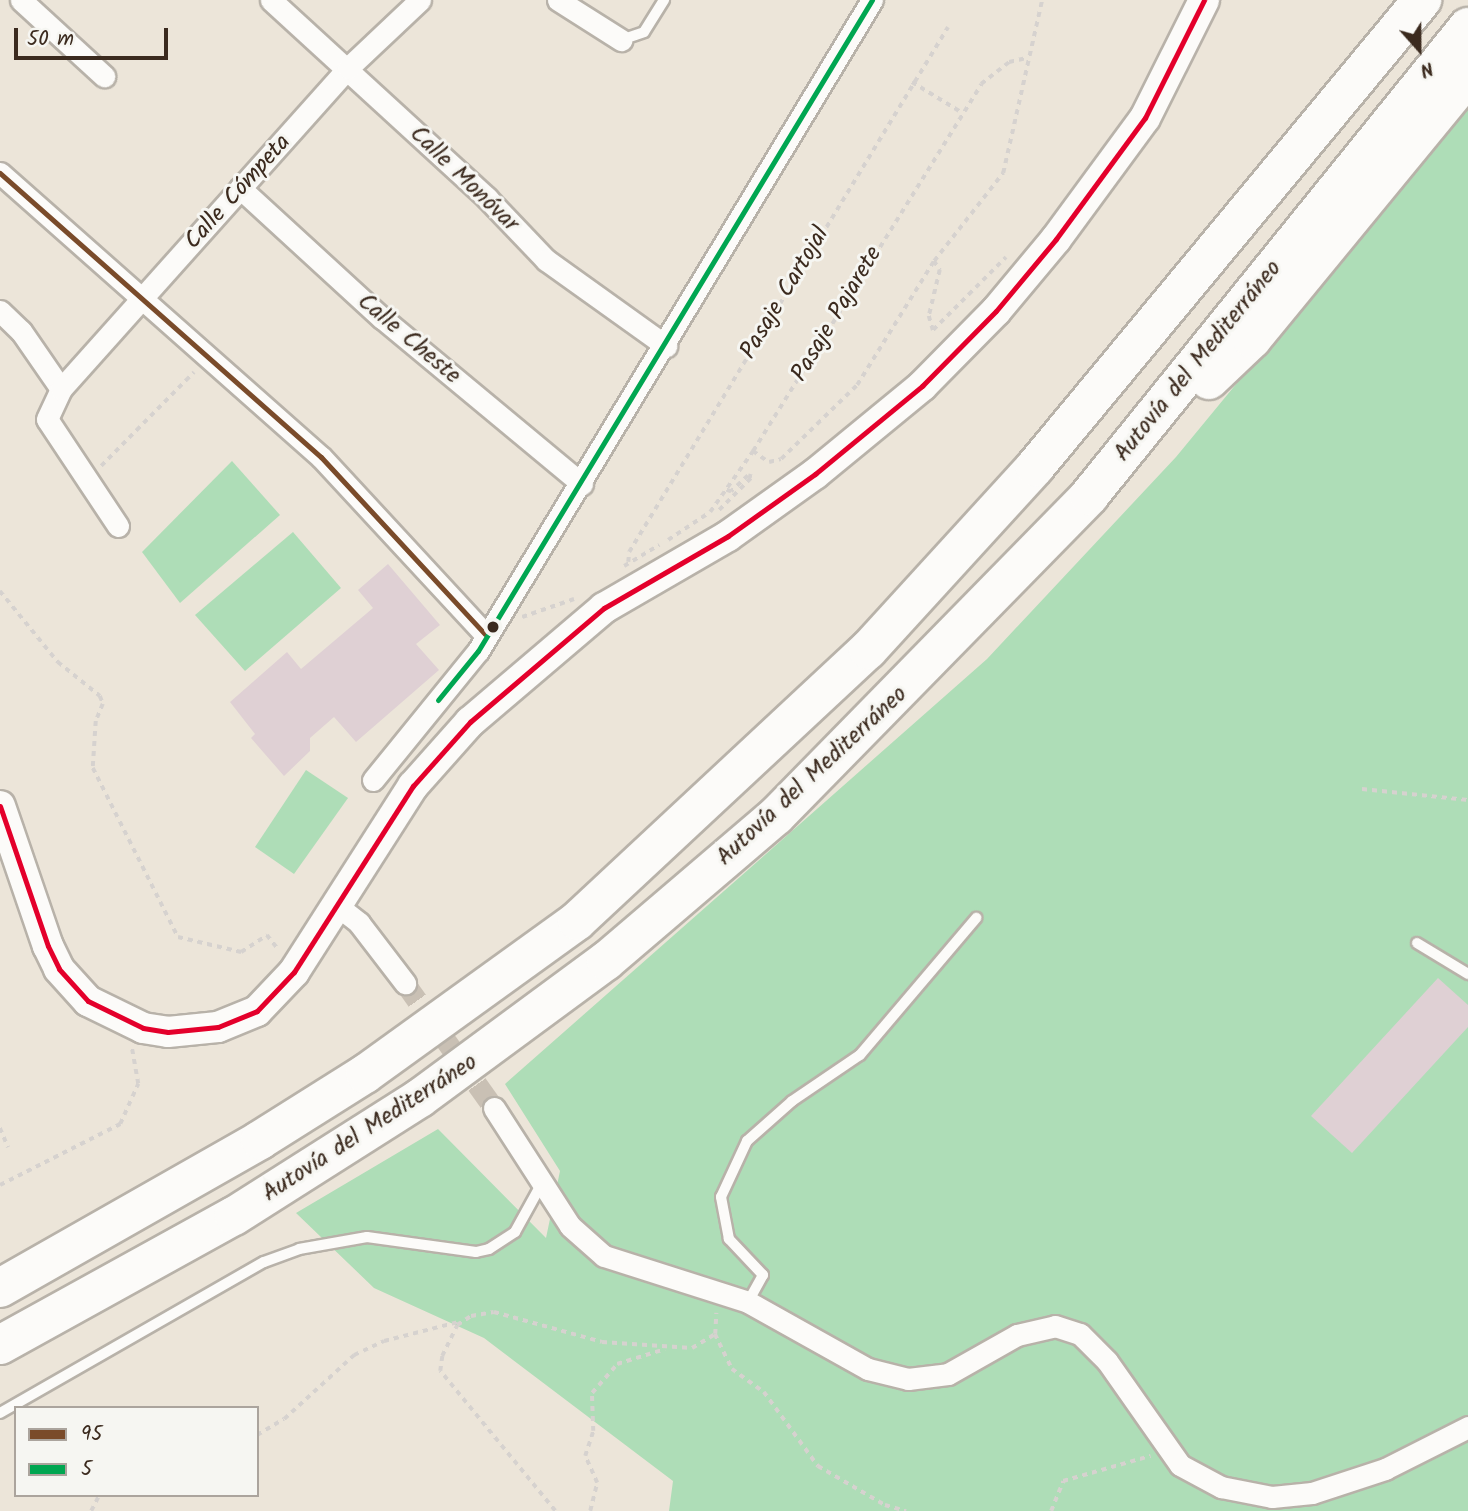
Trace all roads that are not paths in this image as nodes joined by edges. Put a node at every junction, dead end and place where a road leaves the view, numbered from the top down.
1 (22, 0) edge
2 (271, 0) edge
3 (419, 0) edge
4 (558, 0) edge
5 (664, 0) edge
6 (1204, 0) edge
7 (1395, 0) edge
8 (1422, 0) edge
9 (875, 2) edge
10 (1468, 27) edge
11 (621, 40) joint
12 (348, 68) junction
13 (104, 76) dead end
14 (1468, 76) edge
15 (1305, 145) junction
16 (0, 173) edge
17 (240, 188) junction
18 (144, 297) junction
19 (0, 312) edge
20 (666, 346) junction
21 (61, 389) junction
22 (582, 484) junction
23 (1089, 496) junction
24 (118, 526) dead end
25 (482, 643) junction
26 (373, 779) dead end
27 (0, 806) edge
28 (335, 904) junction
29 (976, 918) dead end
30 (1417, 943) dead end
31 (1468, 974) edge
32 (405, 983) tunnel mouth
33 (494, 1108) tunnel mouth
34 (542, 1183) junction
35 (0, 1288) edge
36 (748, 1302) junction
37 (0, 1345) edge
38 (0, 1413) edge
39 (1468, 1427) edge

1 - 13 street
2 - 12 street, Calle Monóvar
3 - 12 street, Calle Cómpeta
4 - 11 street
5 - 11 lane
6 - 28 street
7 - 15 highway
8 - 15 highway, Autovía del Mediterráneo
9 - 20 street
10 - 23 highway, Autovía del Mediterráneo
12 - 17 street, Calle Cómpeta
12 - 20 street, Calle Monóvar
14 - 23 highway
15 - 35 highway, Autovía del Mediterráneo
16 - 18 street
17 - 18 street, Calle Cómpeta
17 - 22 street, Calle Cheste
18 - 21 street, Calle Cómpeta
18 - 25 street
19 - 21 street
20 - 22 street
21 - 24 street, Calle Cómpeta
22 - 25 street
23 - 37 highway, Autovía del Mediterráneo
25 - 26 street
27 - 28 street
28 - 32 street
29 - 36 lane
30 - 31 lane
33 - 34 street
34 - 36 street
34 - 38 lane
36 - 39 street

